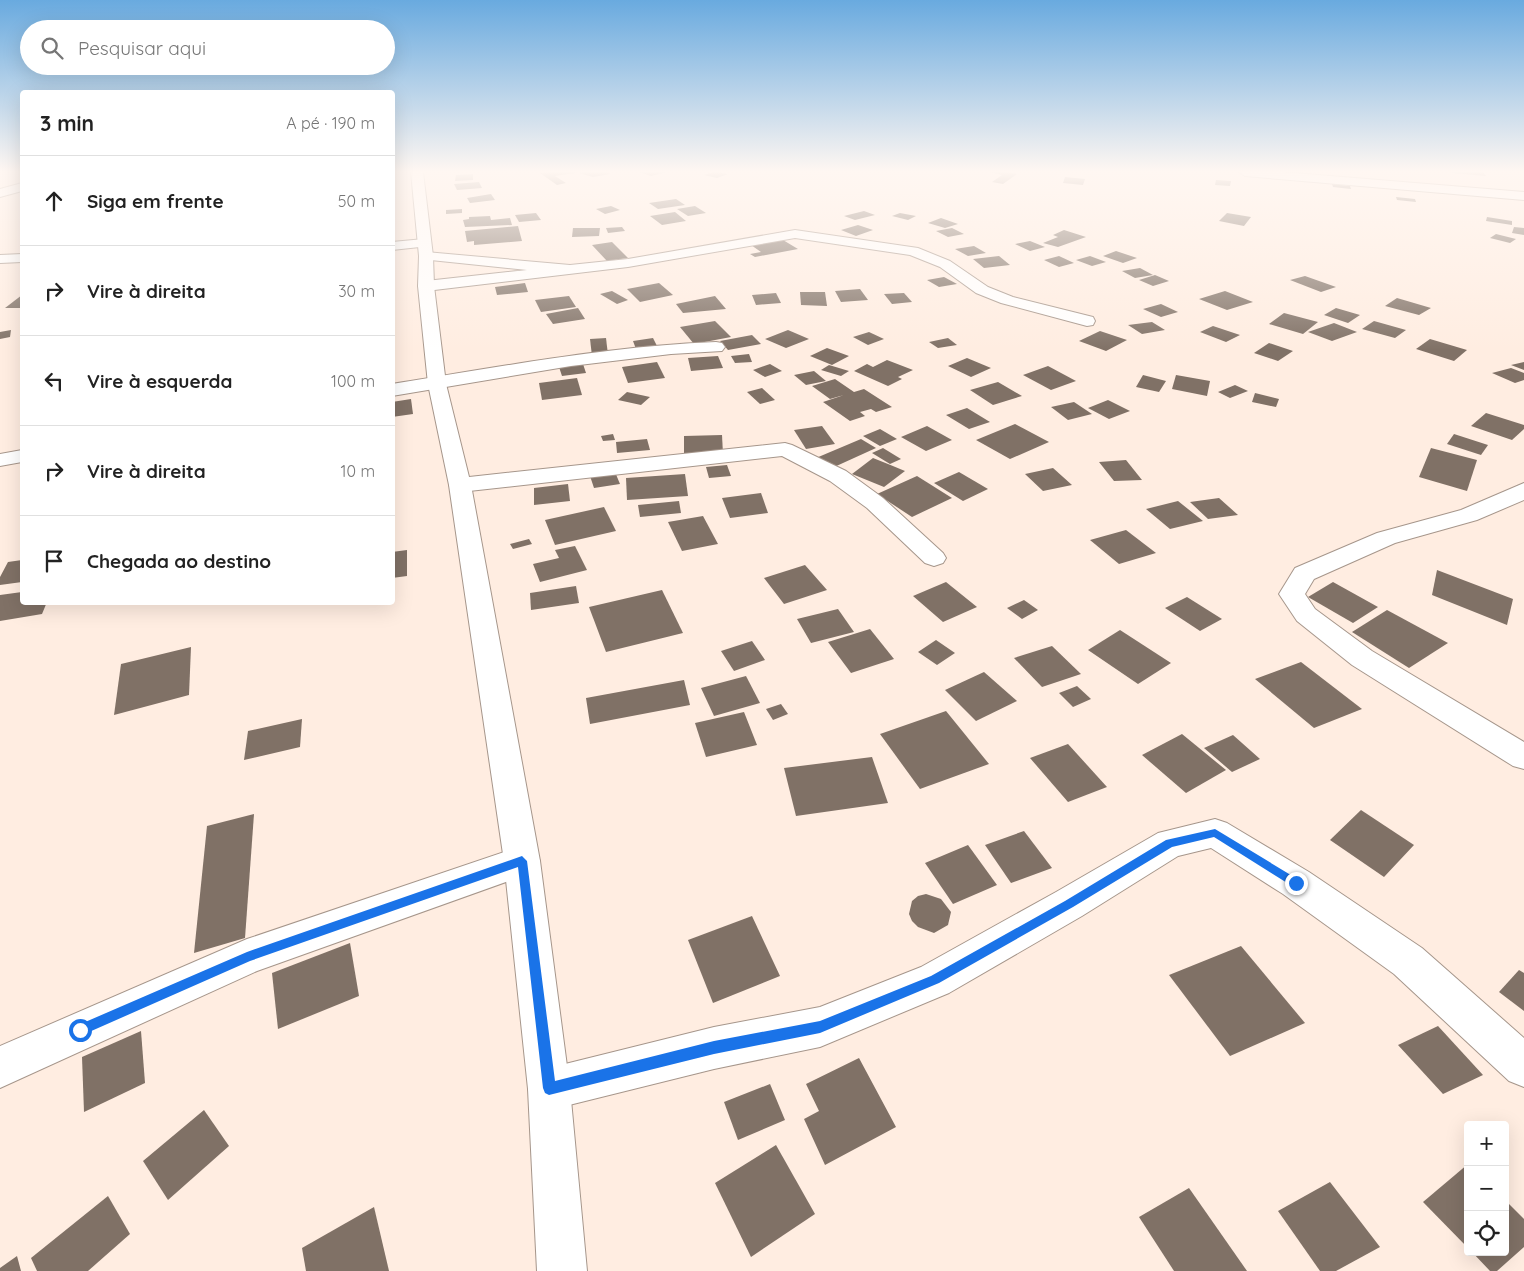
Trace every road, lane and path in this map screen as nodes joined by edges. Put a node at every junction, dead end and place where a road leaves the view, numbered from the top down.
1 (423, 231) edge
2 (395, 246) edge
3 (425, 249) junction
4 (20, 258) edge
5 (0, 259) edge
6 (570, 270) junction
7 (426, 286) junction
8 (1086, 321) dead end
9 (716, 347) dead end
10 (436, 384) junction
11 (395, 390) edge
12 (20, 456) edge
13 (0, 460) edge
14 (460, 485) junction
15 (1524, 490) edge
16 (934, 558) dead end
17 (1524, 757) edge
18 (522, 861) junction
19 (1524, 1066) edge
20 (0, 1067) edge
21 (549, 1088) junction
22 (562, 1271) edge

1 - 3 main road
2 - 3 main road
3 - 6 main road
3 - 7 main road
4 - 5 main road
6 - 7 main road
6 - 8 main road
7 - 10 main road
9 - 10 main road
10 - 11 main road
10 - 14 main road
12 - 13 main road
14 - 16 main road
14 - 18 main road
15 - 17 main road
18 - 20 main road
18 - 21 main road
19 - 21 main road
21 - 22 main road

